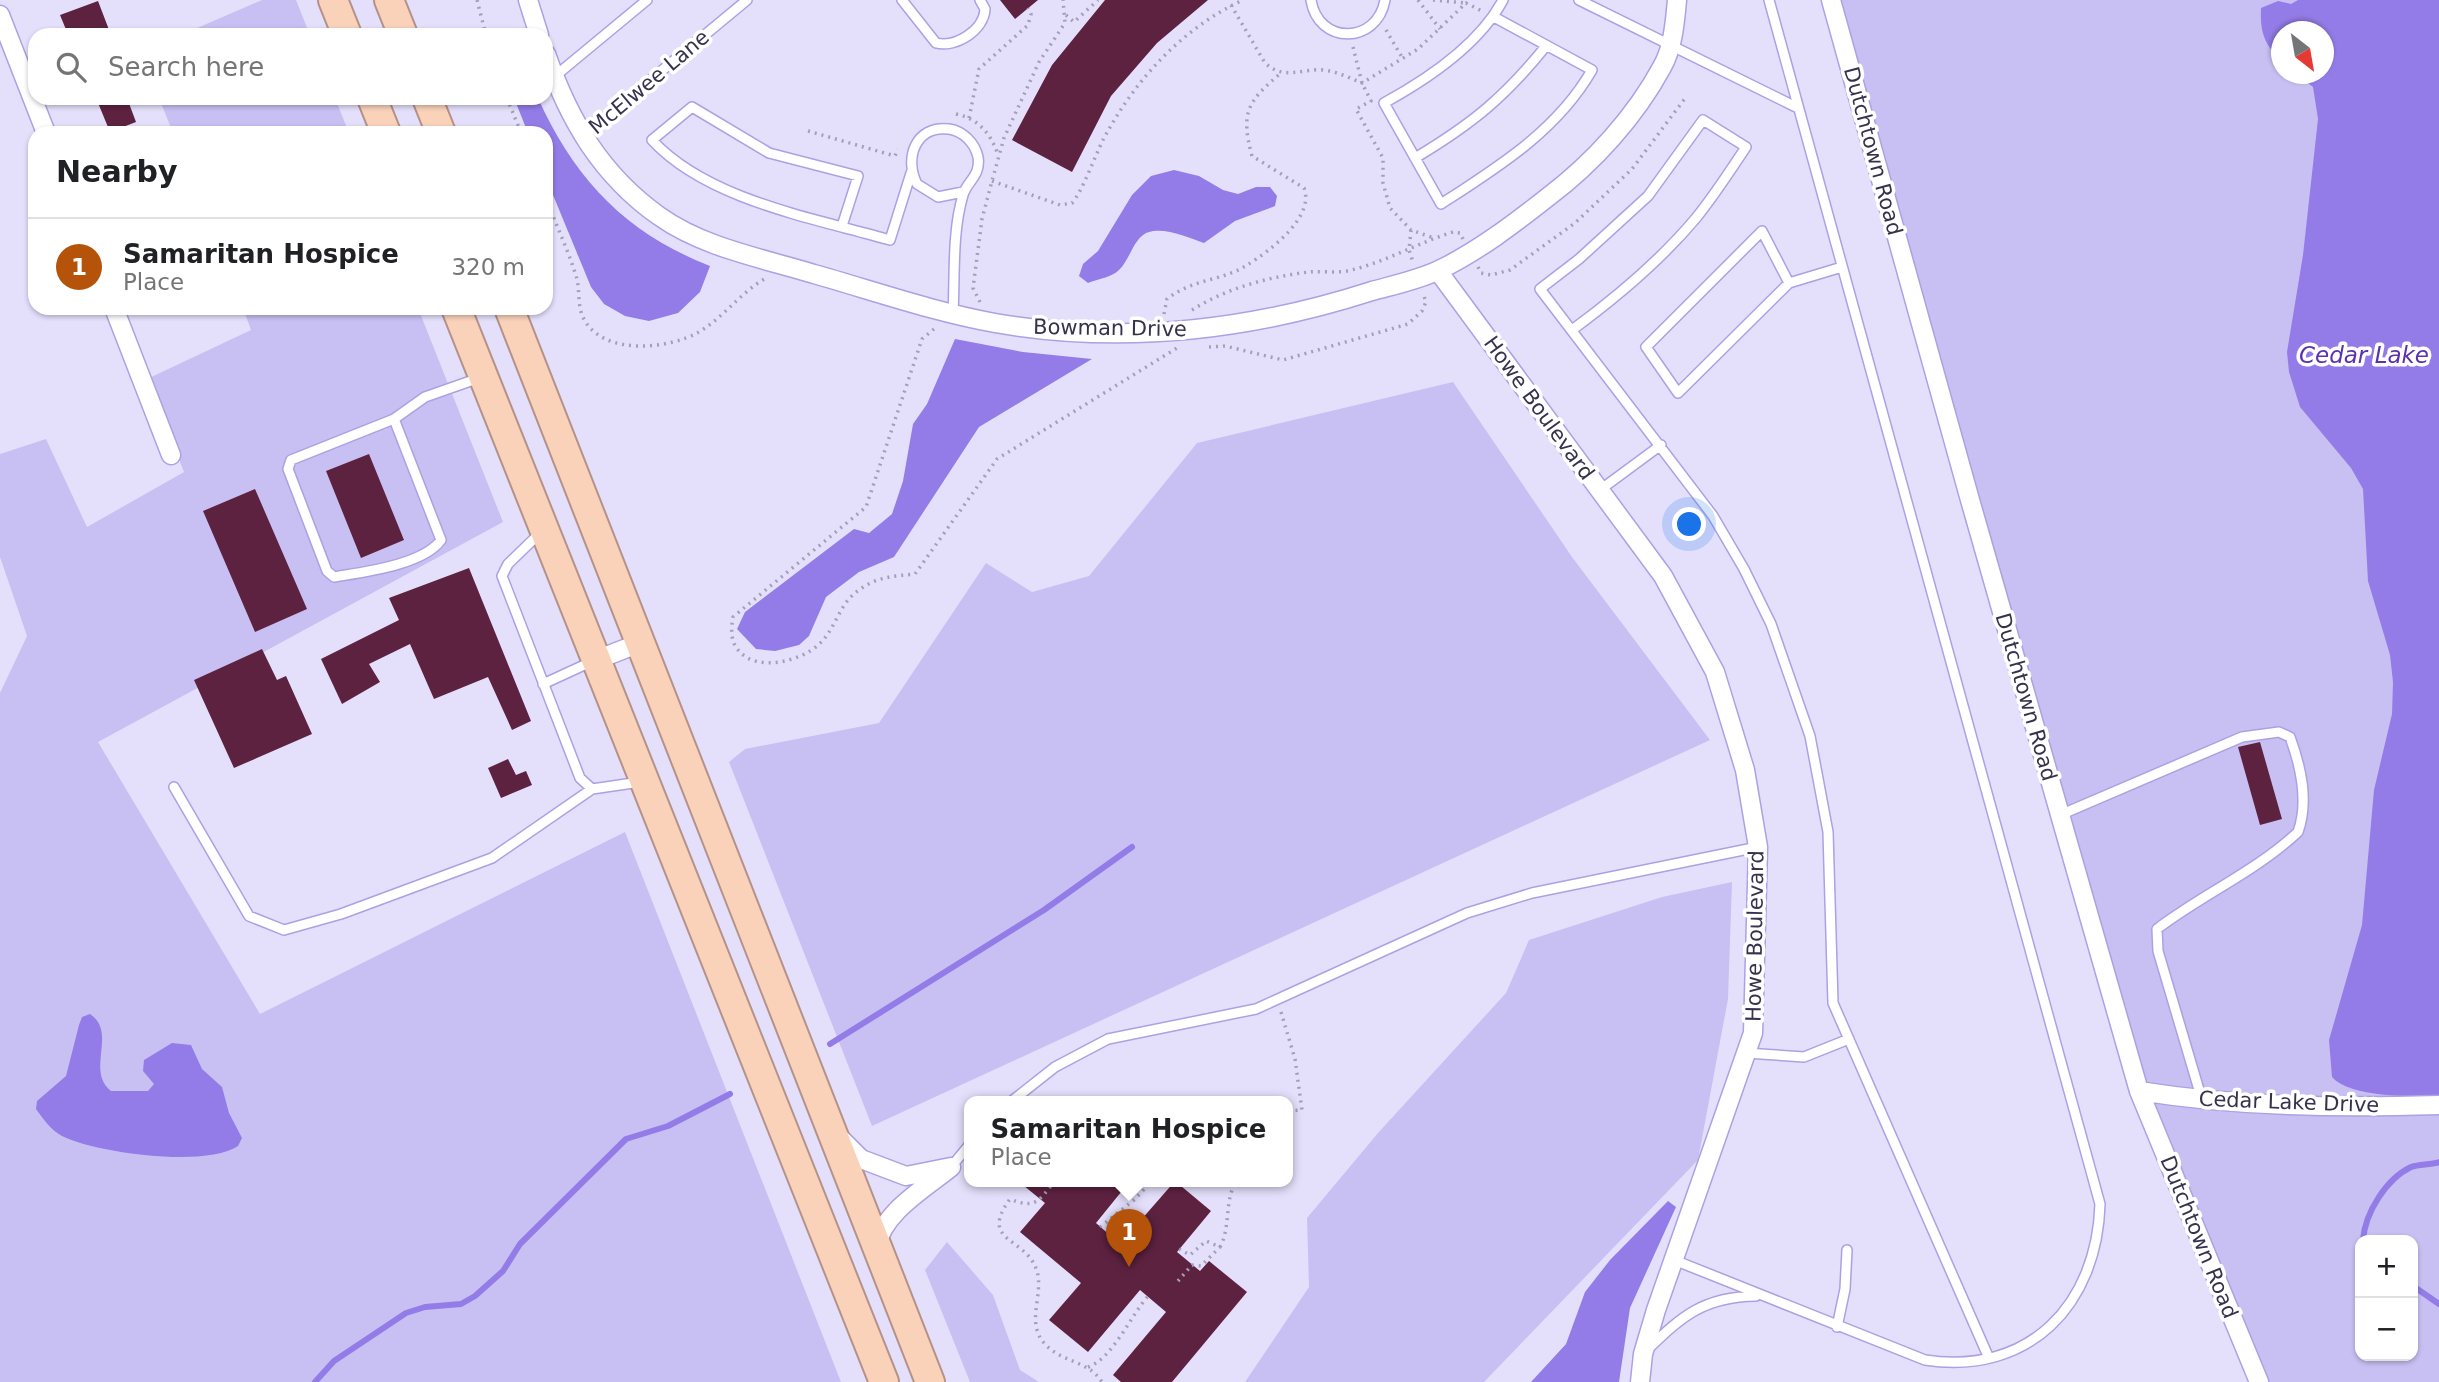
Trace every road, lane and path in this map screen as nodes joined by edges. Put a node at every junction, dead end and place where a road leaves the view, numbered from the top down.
1 (333, 0) edge
2 (389, 0) edge
3 (477, 0) edge
4 (528, 0) edge
5 (646, 0) edge
6 (747, 0) edge
7 (902, 0) edge
8 (980, 0) edge
9 (1063, 0) edge
10 (1098, 0) edge
11 (1243, 0) edge
12 (1311, 0) edge
13 (1385, 0) edge
14 (1418, 0) edge
15 (1433, 0) edge
16 (1503, 0) edge
17 (1579, 0) edge
18 (1677, 0) edge
19 (1769, 0) edge
20 (1831, 0) edge
21 (1466, 3) junction
22 (1231, 5) junction
23 (1028, 8) dead end
24 (0, 15) edge
25 (1066, 15) junction
26 (1494, 17) junction
27 (1375, 23) junction
28 (344, 28) edge
29 (400, 28) edge
30 (484, 28) edge
31 (538, 28) edge
32 (1440, 29) junction
33 (1670, 45) junction
34 (1546, 46) junction
35 (1404, 60) junction
36 (1281, 73) junction
37 (553, 74) edge
38 (554, 77) junction
39 (1362, 83) junction
40 (28, 87) edge
41 (1686, 97) dead end
42 (35, 105) edge
43 (375, 105) edge
44 (430, 105) edge
45 (510, 105) edge
46 (1798, 108) junction
47 (969, 118) dead end
48 (43, 126) edge
49 (383, 126) edge
50 (438, 126) edge
51 (518, 126) edge
52 (582, 136) junction
53 (1416, 158) junction
54 (911, 173) junction
55 (992, 181) junction
56 (963, 192) junction
57 (553, 217) edge
58 (842, 226) junction
59 (1411, 230) junction
60 (1436, 239) junction
61 (1409, 250) junction
62 (1469, 251) junction
63 (788, 266) junction
64 (1842, 267) junction
65 (1438, 271) junction
66 (1418, 277) junction
67 (1789, 283) junction
68 (981, 303) dead end
69 (953, 313) junction
70 (1176, 314) dead end
71 (1185, 314) dead end
72 (117, 315) edge
73 (459, 315) edge
74 (512, 315) edge
75 (1155, 315) dead end
76 (1164, 315) junction
77 (936, 328) dead end
78 (1572, 330) junction
79 (1201, 348) dead end
80 (1177, 349) junction
81 (1189, 349) dead end
82 (1156, 351) dead end
83 (483, 377) junction
84 (394, 419) junction
85 (1661, 445) junction
86 (171, 454) dead end
87 (1600, 491) junction
88 (544, 530) junction
89 (640, 643) junction
90 (596, 660) junction
91 (543, 684) junction
92 (645, 782) junction
93 (174, 787) dead end
94 (592, 789) junction
95 (2060, 815) junction
96 (1758, 847) junction
97 (1277, 1000) junction
98 (1849, 1040) junction
99 (1746, 1053) junction
100 (2139, 1091) junction
101 (1018, 1096) edge
102 (2203, 1101) junction
103 (2439, 1105) edge
104 (1293, 1111) edge
105 (833, 1131) junction
106 (964, 1151) edge
107 (951, 1167) junction
108 (1050, 1187) edge
109 (1144, 1187) edge
110 (1234, 1187) edge
111 (1100, 1227) dead end
112 (876, 1247) junction
113 (1220, 1247) junction
114 (1179, 1248) dead end
115 (1847, 1250) dead end
116 (1674, 1260) junction
117 (1178, 1281) dead end
118 (1147, 1296) dead end
119 (1761, 1296) junction
120 (1837, 1327) junction
121 (1643, 1354) junction
122 (1988, 1356) junction
123 (1088, 1367) junction
124 (884, 1382) edge
125 (930, 1382) edge
126 (1102, 1382) edge
127 (1640, 1382) edge
128 (2259, 1382) edge

1 - 28 highway
2 - 29 highway
3 - 30 path
4 - 31 street
5 - 38 lane
6 - 52 lane, McElwee Lane
7 - 8 lane
9 - 25 path
10 - 25 path
11 - 22 path
12 - 27 lane
13 - 27 lane
14 - 32 path
15 - 21 path
16 - 26 lane
17 - 33 lane
18 - 33 street, Bowman Drive
19 - 46 lane
20 - 95 street, Dutchtown Road
21 - 26 path
21 - 32 path
22 - 36 path
22 - 55 path
23 - 47 path
24 - 40 street
25 - 55 path
26 - 34 lane
26 - 53 lane
27 - 35 path
32 - 35 path
33 - 46 lane
33 - 62 street, Bowman Drive
34 - 53 lane
34 - 53 lane
35 - 39 path
36 - 39 path
36 - 76 path
37 - 38 street, Bowman Drive
38 - 52 street, Bowman Drive
39 - 59 path
41 - 62 path
42 - 48 street
43 - 49 highway
44 - 50 highway
45 - 51 path
46 - 64 lane
52 - 63 street, Bowman Drive
54 - 56 lane
54 - 56 lane
54 - 58 lane
55 - 68 path
56 - 69 lane
57 - 63 path
58 - 58 lane
59 - 60 path
59 - 61 path
60 - 61 path
60 - 62 path
61 - 66 path
61 - 71 path
62 - 65 street, Bowman Drive
63 - 69 street, Bowman Drive
64 - 67 lane
64 - 122 lane
65 - 66 street, Bowman Drive
65 - 87 street, Howe Boulevard
66 - 69 street, Bowman Drive
66 - 79 path
67 - 67 lane
70 - 76 path
72 - 86 street
73 - 83 highway
74 - 89 highway
75 - 76 path
77 - 80 path
78 - 78 lane
78 - 85 lane
80 - 81 path
80 - 82 path
83 - 84 lane
83 - 88 highway
84 - 84 lane
85 - 87 lane
85 - 98 lane
87 - 96 street, Howe Boulevard
88 - 90 highway
88 - 91 lane
89 - 90 street
89 - 105 highway
90 - 91 lane
90 - 92 highway
91 - 94 lane
92 - 94 lane
92 - 124 highway
93 - 94 lane
95 - 100 street, Dutchtown Road
95 - 102 lane
96 - 97 lane
96 - 99 street, Howe Boulevard
97 - 101 lane
97 - 104 path
98 - 99 lane
98 - 122 lane
99 - 116 street, Howe Boulevard
100 - 102 street, Cedar Lake Drive
100 - 128 street, Dutchtown Road
102 - 103 street, Cedar Lake Drive
105 - 107 street
105 - 112 highway
106 - 107 lane
107 - 112 street
108 - 123 path
109 - 111 path
110 - 113 path
112 - 125 highway
113 - 114 path
113 - 117 path
115 - 120 lane
116 - 119 lane
116 - 121 street, Howe Boulevard
118 - 123 path
119 - 120 lane
119 - 121 lane
120 - 122 lane
121 - 127 street, Howe Boulevard
123 - 126 path

